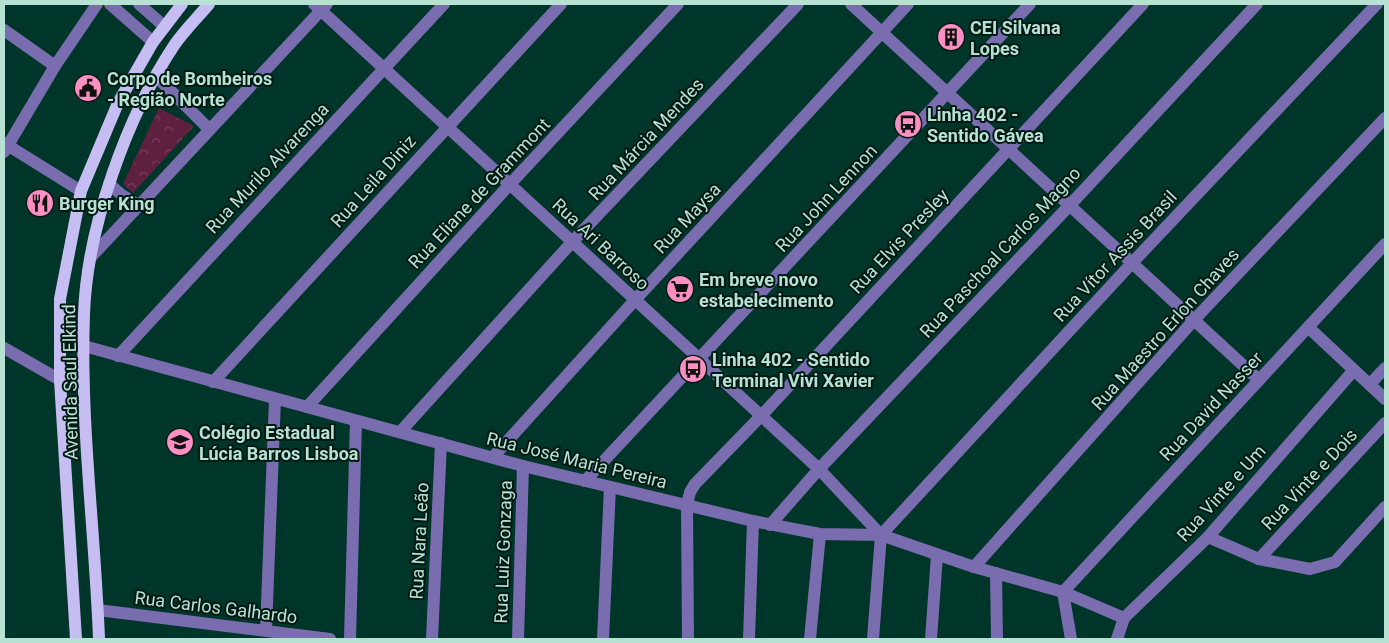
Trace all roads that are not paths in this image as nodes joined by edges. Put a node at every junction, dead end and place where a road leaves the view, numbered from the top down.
1 (97, 4) edge
2 (110, 4) edge
3 (139, 4) edge
4 (182, 4) edge
5 (209, 4) edge
6 (444, 4) edge
7 (561, 4) edge
8 (678, 4) edge
9 (798, 4) edge
10 (851, 4) edge
11 (908, 4) edge
12 (1030, 4) edge
13 (1143, 4) edge
14 (1256, 4) edge
15 (1377, 4) edge
16 (321, 6) edge
17 (164, 26) junction
18 (4, 30) edge
19 (882, 32) junction
20 (153, 42) junction
21 (55, 66) junction
22 (382, 68) junction
23 (156, 76) junction
24 (948, 93) junction
25 (118, 103) junction
26 (136, 114) junction
27 (1385, 118) edge
28 (447, 126) junction
29 (209, 129) junction
30 (5, 147) edge
31 (1008, 149) junction
32 (511, 183) junction
33 (109, 184) junction
34 (81, 191) junction
35 (138, 205) junction
36 (1070, 205) junction
37 (573, 241) junction
38 (1385, 244) edge
39 (90, 257) junction
40 (1132, 262) junction
41 (635, 300) junction
42 (1194, 320) junction
43 (1308, 327) junction
44 (84, 346) junction
45 (4, 348) edge
46 (118, 356) junction
47 (699, 359) junction
48 (1385, 368) edge
49 (1354, 370) junction
50 (60, 380) junction
51 (1259, 380) junction
52 (213, 382) junction
53 (1370, 384) junction
54 (84, 385) junction
55 (275, 399) junction
56 (1385, 399) edge
57 (307, 407) junction
58 (762, 416) junction
59 (356, 421) junction
60 (1385, 423) edge
61 (400, 432) junction
62 (441, 443) junction
63 (493, 458) junction
64 (523, 466) junction
65 (819, 469) junction
66 (585, 481) junction
67 (610, 487) junction
68 (687, 505) junction
69 (1385, 507) edge
70 (753, 521) junction
71 (770, 525) junction
72 (820, 534) junction
73 (881, 535) junction
74 (1208, 537) junction
75 (937, 555) junction
76 (1259, 559) junction
77 (974, 567) junction
78 (996, 573) junction
79 (1063, 592) junction
80 (98, 610) junction
81 (1124, 618) junction
82 (266, 630) junction
83 (224, 633) edge
84 (76, 639) edge
85 (99, 639) edge
86 (330, 639) edge
87 (350, 639) edge
88 (432, 639) edge
89 (518, 639) edge
90 (603, 639) edge
91 (688, 639) edge
92 (748, 639) edge
93 (810, 639) edge
94 (873, 639) edge
95 (931, 639) edge
96 (997, 639) edge
97 (1071, 639) edge
98 (1117, 639) edge

1 - 21 street
2 - 20 street
3 - 17 street
4 - 17 main road, Avenida Saul Elkind
5 - 23 main road, Avenida Saul Elkind
6 - 22 street, Rua Murilo Alvarenga
7 - 28 street, Rua Leila Diniz
8 - 32 street, Rua Eliane de Grammont
9 - 37 street, Rua Márcia Mendes
10 - 19 street
11 - 19 street, Rua Maysa
12 - 24 street, Rua John Lennon
13 - 31 street, Rua Elvis Presley
14 - 36 street, Rua Paschoal Carlos Magno
15 - 40 street, Rua Vítor Assis Brasil
16 - 22 street, Rua Ari Barroso
16 - 29 street
17 - 20 main road, Avenida Saul Elkind
17 - 23 main road
18 - 21 street
19 - 24 street
19 - 41 street, Rua Maysa
20 - 25 main road, Avenida Saul Elkind
21 - 30 street
22 - 28 street, Rua Ari Barroso
22 - 46 street, Rua Murilo Alvarenga
23 - 26 main road, Avenida Saul Elkind
23 - 29 street
24 - 31 street
24 - 47 street, Rua John Lennon
25 - 26 main road
25 - 34 main road, Avenida Saul Elkind
26 - 33 main road, Avenida Saul Elkind
27 - 42 street, Rua Maestro Erlon Chaves
28 - 32 street, Rua Ari Barroso
28 - 52 street, Rua Leila Diniz
29 - 35 street
30 - 34 street
31 - 36 street
31 - 58 street, Rua Elvis Presley
32 - 37 street, Rua Ari Barroso
32 - 57 street, Rua Eliane de Grammont
33 - 35 street
33 - 39 main road, Avenida Saul Elkind
34 - 50 main road, Avenida Saul Elkind
35 - 39 street
36 - 40 street
36 - 65 street, Rua Paschoal Carlos Magno
37 - 41 street, Rua Ari Barroso
37 - 61 street, Rua Márcia Mendes
38 - 43 street, Rua David Nasser
39 - 44 main road, Avenida Saul Elkind
40 - 42 street
40 - 73 street, Rua Vítor Assis Brasil
41 - 47 street, Rua Ari Barroso
41 - 63 street, Rua Maysa
42 - 51 street
42 - 77 street, Rua Maestro Erlon Chaves
43 - 49 street
43 - 51 street, Rua David Nasser
44 - 46 street, Rua José Maria Pereira
44 - 54 main road, Avenida Saul Elkind
45 - 50 street
46 - 52 street, Rua José Maria Pereira
47 - 58 street, Rua Ari Barroso
47 - 66 street, Rua John Lennon
48 - 53 street
49 - 53 street
49 - 74 street, Rua Vinte e Um
50 - 54 street
50 - 84 main road, Avenida Saul Elkind
51 - 79 street, Rua David Nasser
52 - 55 street, Rua José Maria Pereira
53 - 56 street
54 - 80 main road, Avenida Saul Elkind
55 - 57 street, Rua José Maria Pereira
55 - 82 street
57 - 59 street, Rua José Maria Pereira
58 - 65 street, Rua Ari Barroso
58 - 68 street, Rua Elvis Presley
59 - 61 street, Rua José Maria Pereira
59 - 87 street
60 - 76 street, Rua Vinte e Dois
61 - 62 street, Rua José Maria Pereira
62 - 63 street, Rua José Maria Pereira
62 - 88 street, Rua Nara Leão
63 - 64 street, Rua José Maria Pereira
64 - 66 street, Rua José Maria Pereira
64 - 89 street, Rua Luiz Gonzaga
65 - 71 street, Rua Paschoal Carlos Magno
65 - 73 street, Rua Ari Barroso
66 - 67 street, Rua José Maria Pereira
67 - 68 street, Rua José Maria Pereira
67 - 90 street
68 - 70 street, Rua José Maria Pereira
68 - 91 street
69 - 76 street
70 - 71 street, Rua José Maria Pereira
70 - 92 street
71 - 72 street, Rua José Maria Pereira
72 - 73 street, Rua José Maria Pereira
72 - 93 street
73 - 75 street, Rua José Maria Pereira
73 - 94 street
74 - 76 street
74 - 81 street, Rua Vinte e Um
75 - 77 street, Rua José Maria Pereira
75 - 95 street
77 - 78 street, Rua José Maria Pereira
78 - 79 street, Rua José Maria Pereira
78 - 96 street
79 - 81 street, Rua José Maria Pereira
79 - 97 street
80 - 83 street, Rua Carlos Galhardo
80 - 85 main road, Avenida Saul Elkind
81 - 98 street, Rua Vinte e Um
82 - 83 street, Rua Carlos Galhardo
82 - 86 street, Rua Carlos Galhardo

